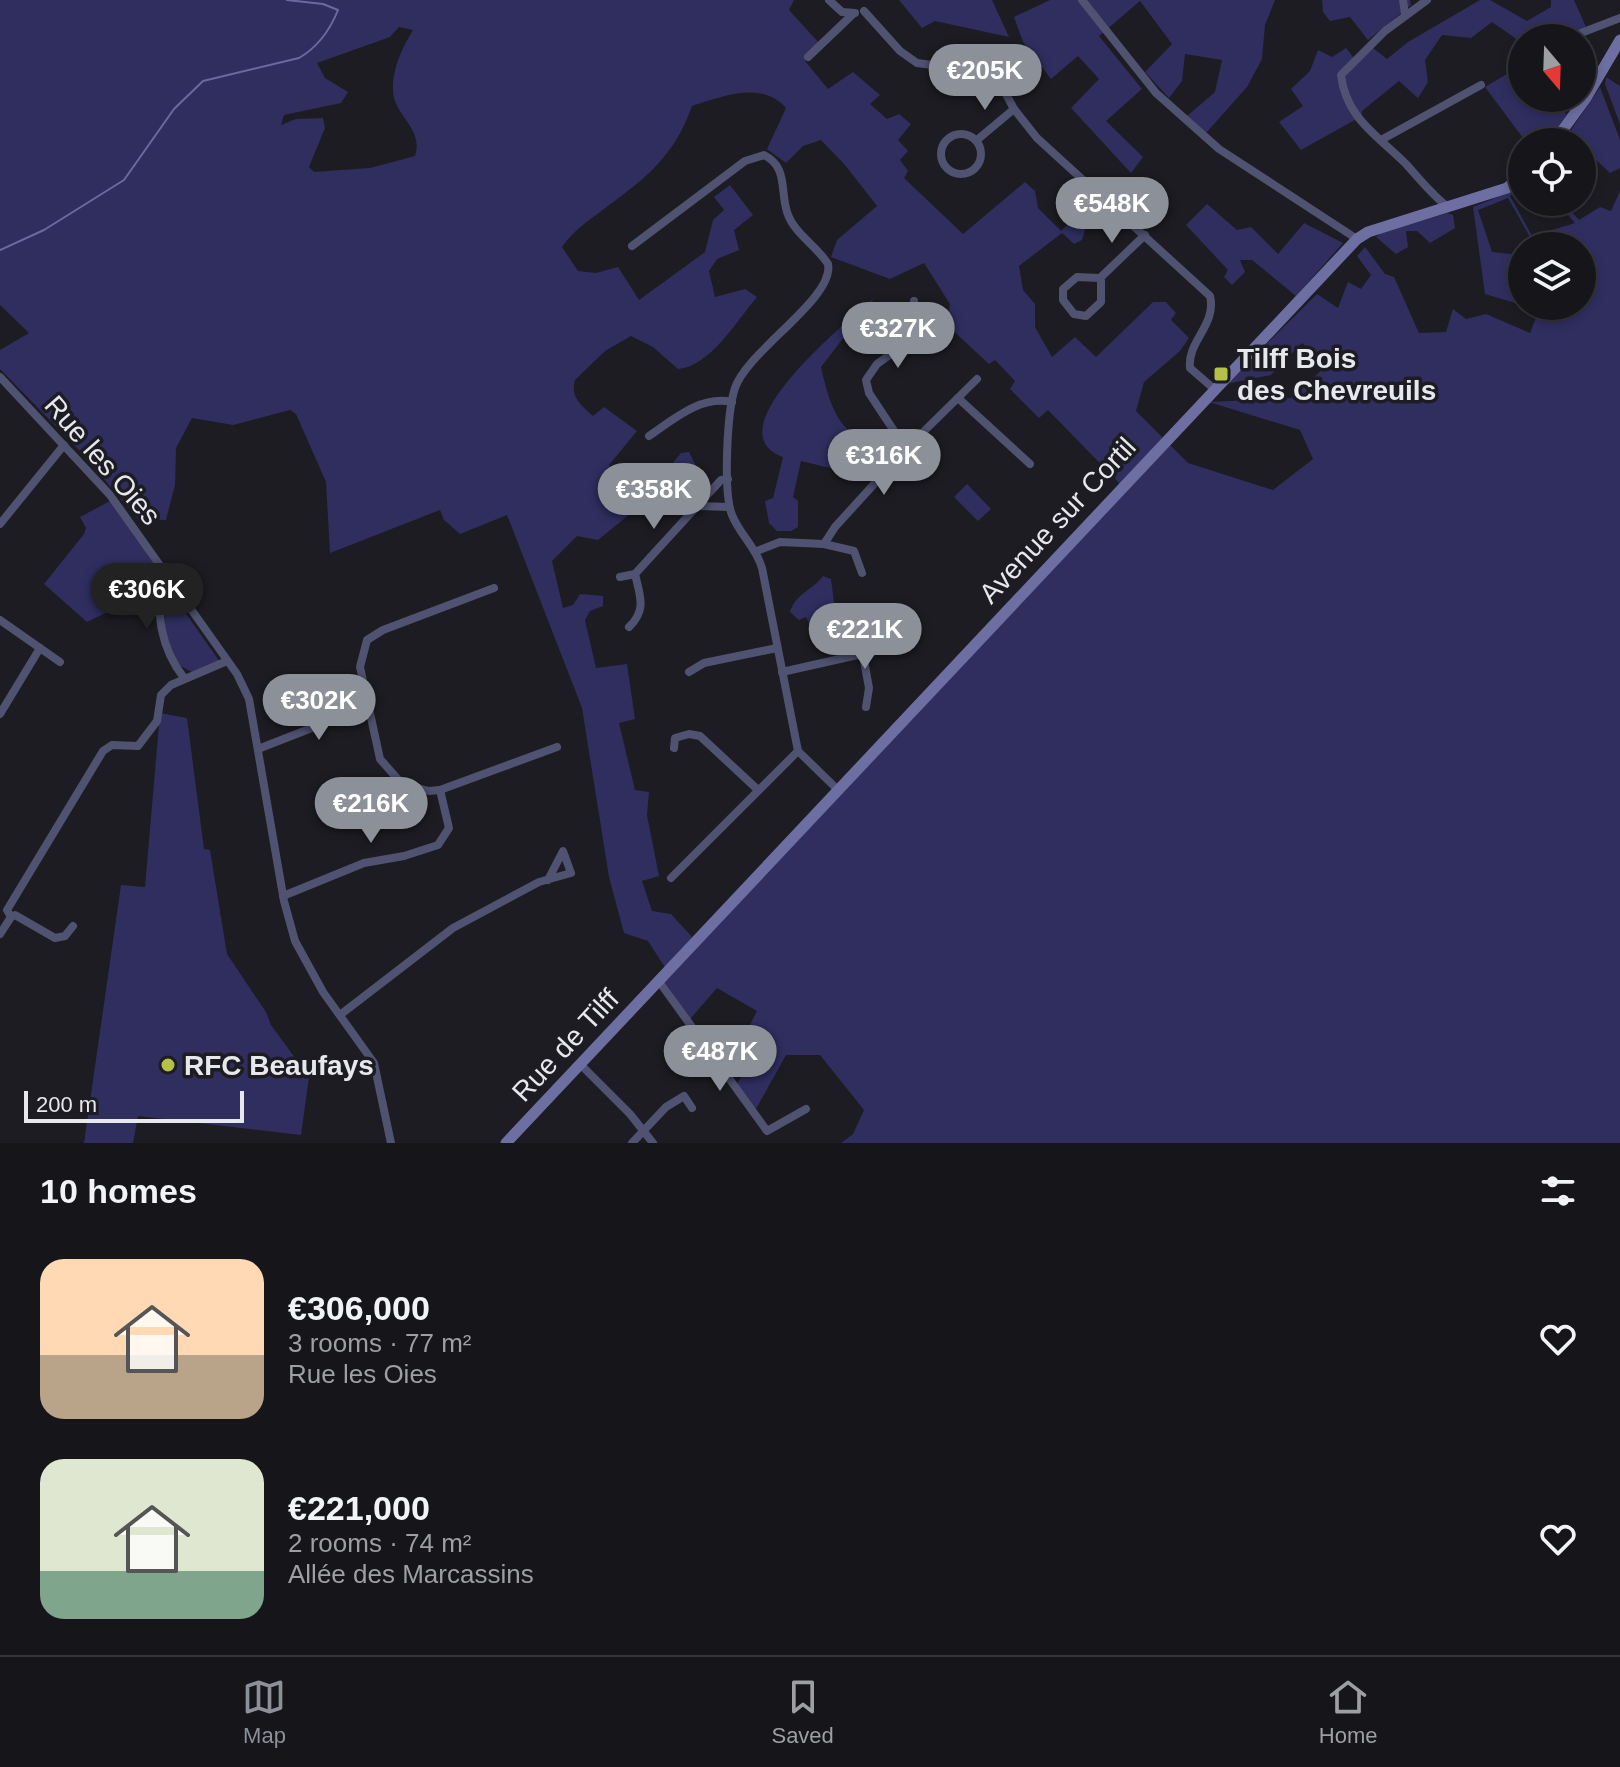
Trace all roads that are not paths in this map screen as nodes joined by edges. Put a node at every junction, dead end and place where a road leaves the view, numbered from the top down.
1 (829, 0) edge
2 (868, 0) edge
3 (1082, 0) edge
4 (1403, 0) edge
5 (1427, 0) edge
6 (864, 11) junction
7 (853, 14) junction
8 (1405, 14) junction
9 (1620, 18) edge
10 (1596, 27) edge
11 (1620, 42) edge
12 (808, 57) dead end
13 (1481, 85) dead end
14 (1014, 109) junction
15 (1564, 128) edge
16 (977, 140) junction
17 (1381, 140) junction
18 (1508, 187) edge
19 (1448, 207) junction
20 (1145, 235) junction
21 (1357, 239) junction
22 (632, 246) dead end
23 (1100, 278) junction
24 (914, 301) dead end
25 (0, 377) edge
26 (977, 379) dead end
27 (1213, 388) junction
28 (958, 398) junction
29 (732, 402) junction
30 (649, 436) dead end
31 (64, 445) junction
32 (906, 449) junction
33 (1030, 464) dead end
34 (728, 479) junction
35 (699, 506) junction
36 (729, 507) junction
37 (0, 524) edge
38 (824, 544) junction
39 (757, 551) junction
40 (862, 573) dead end
41 (635, 574) junction
42 (168, 576) junction
43 (620, 577) dead end
44 (494, 588) dead end
45 (0, 620) edge
46 (915, 620) dead end
47 (629, 627) dead end
48 (40, 648) junction
49 (777, 648) junction
50 (863, 655) junction
51 (227, 661) junction
52 (60, 662) dead end
53 (689, 672) dead end
54 (782, 672) junction
55 (184, 678) junction
56 (368, 706) junction
57 (866, 707) dead end
58 (0, 714) edge
59 (557, 747) dead end
60 (674, 748) dead end
61 (258, 749) junction
62 (798, 751) junction
63 (757, 789) junction
64 (440, 790) junction
65 (838, 790) junction
66 (671, 878) dead end
67 (548, 880) dead end
68 (283, 896) junction
69 (11, 917) junction
70 (73, 926) dead end
71 (0, 934) edge
72 (671, 966) joint
73 (658, 980) junction
74 (340, 1015) junction
75 (580, 1064) junction
76 (692, 1108) dead end
77 (806, 1109) dead end
78 (644, 1131) junction
79 (391, 1143) edge
80 (506, 1143) edge
81 (632, 1143) edge
82 (653, 1143) edge

1 - 7 street
2 - 6 street
3 - 21 street
4 - 8 street
5 - 8 street
6 - 7 street
6 - 14 street
7 - 12 street
8 - 17 street
9 - 10 street
11 - 15 main road
13 - 17 street
14 - 16 street
14 - 20 street
16 - 16 street
17 - 19 street
18 - 19 main road, Avenue sur Cortil
19 - 21 main road, Avenue sur Cortil
20 - 23 street
20 - 27 street
21 - 27 main road, Avenue sur Cortil
22 - 29 street
23 - 23 street
24 - 32 street
25 - 31 street, Rue les Oies
26 - 28 street
27 - 65 main road, Avenue sur Cortil
28 - 32 street
28 - 33 street
29 - 30 street
29 - 34 street
31 - 37 street
31 - 42 street, Rue les Oies
32 - 38 street
34 - 35 street
34 - 36 street
35 - 36 street
35 - 41 street
36 - 39 street
38 - 39 street
38 - 40 street
39 - 49 street
41 - 43 street
41 - 47 street
42 - 51 street, Rue les Oies
42 - 55 street
44 - 56 street
45 - 48 street
46 - 50 street
48 - 52 street
48 - 58 street
49 - 53 street
49 - 54 street
50 - 54 street
50 - 57 street
51 - 55 street
51 - 61 street, Rue les Oies
54 - 62 street
55 - 69 street
56 - 61 street
56 - 64 street
59 - 64 street
60 - 63 street
61 - 68 street, Rue les Oies
62 - 63 street
62 - 65 street
63 - 66 street
64 - 68 street
65 - 72 main road, Avenue sur Cortil
67 - 74 street
68 - 74 street, Rue les Oies
69 - 70 street
69 - 71 street
72 - 73 main road, Rue de Tilff
73 - 75 main road, Rue de Tilff
73 - 77 street, Rue de Tilff
74 - 79 street, Rue les Oies
75 - 78 street
75 - 80 main road, Rue de Tilff
76 - 78 street
78 - 81 street
78 - 82 street

